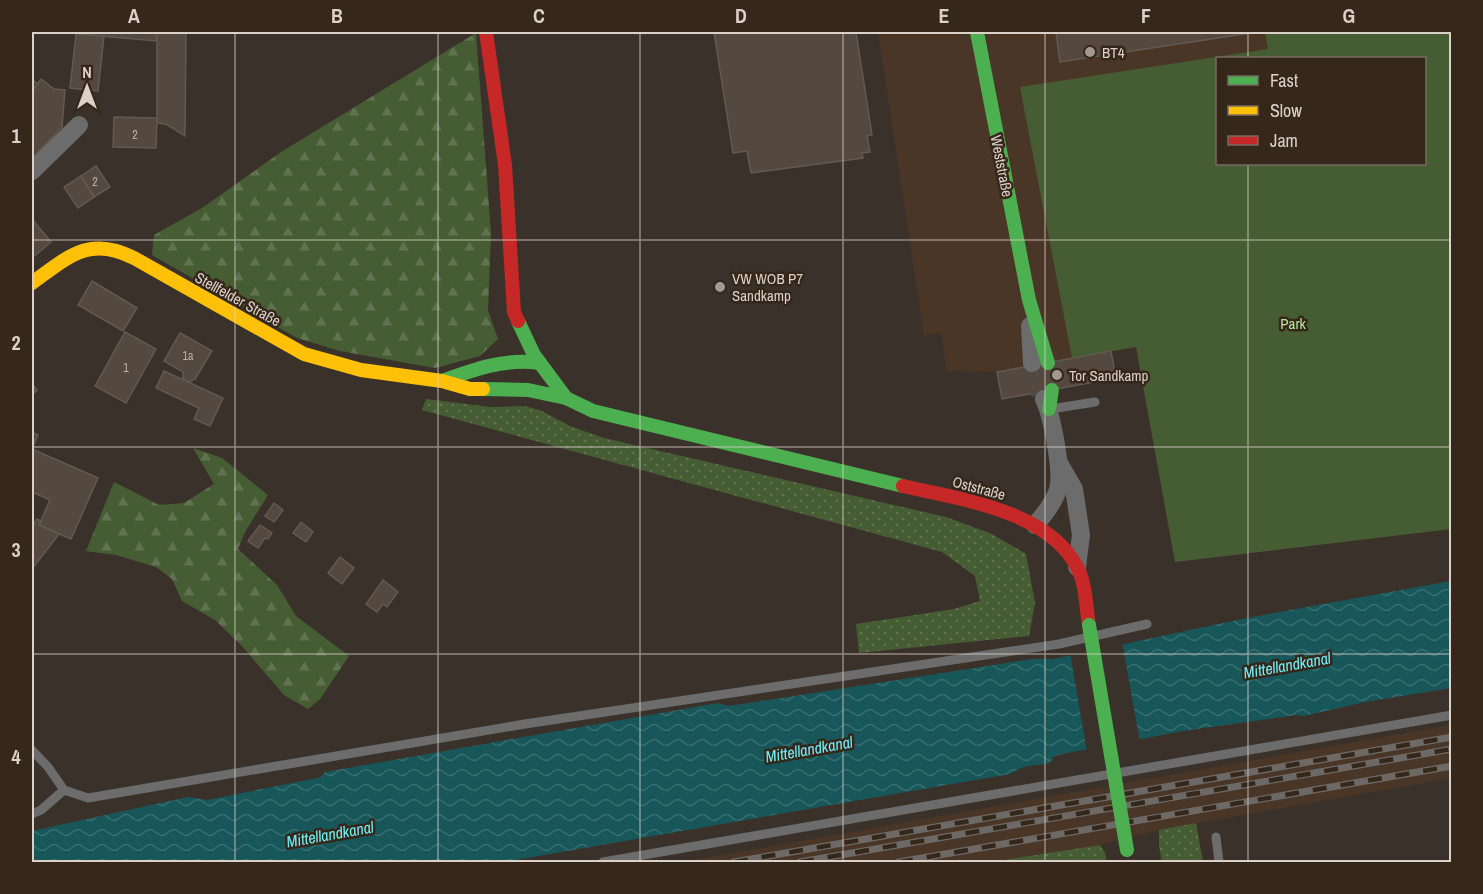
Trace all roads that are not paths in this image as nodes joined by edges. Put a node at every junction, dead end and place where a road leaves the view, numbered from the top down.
1 (486, 32) edge
2 (977, 32) edge
3 (79, 125) dead end
4 (32, 171) edge
5 (32, 284) edge
6 (1029, 300) joint
7 (540, 363) junction
8 (1040, 363) tunnel mouth
9 (442, 381) junction
10 (1046, 391) tunnel mouth
11 (566, 398) junction
12 (1095, 402) dead end
13 (1049, 409) junction
14 (1058, 462) junction
15 (1035, 525) junction
16 (1077, 567) junction
17 (1147, 624) dead end
18 (1452, 716) edge
19 (32, 750) edge
20 (64, 790) junction
21 (32, 814) edge
22 (1216, 837) dead end
23 (1128, 856) edge
24 (603, 862) edge
25 (1219, 862) edge

1 - 7 street
2 - 6 street, Weststraße
3 - 4 street
5 - 9 street, Stellfelder Straße
6 - 8 street, Weststraße
7 - 9 street
7 - 11 street
9 - 11 street, Stellfelder Straße
10 - 13 street
11 - 15 street, Oststraße
12 - 13 lane
13 - 14 street
14 - 15 street
14 - 16 street
15 - 16 street, Oststraße
16 - 23 street, Oststraße, bridge
17 - 20 lane
18 - 24 lane
19 - 20 lane
20 - 21 lane
22 - 25 lane

